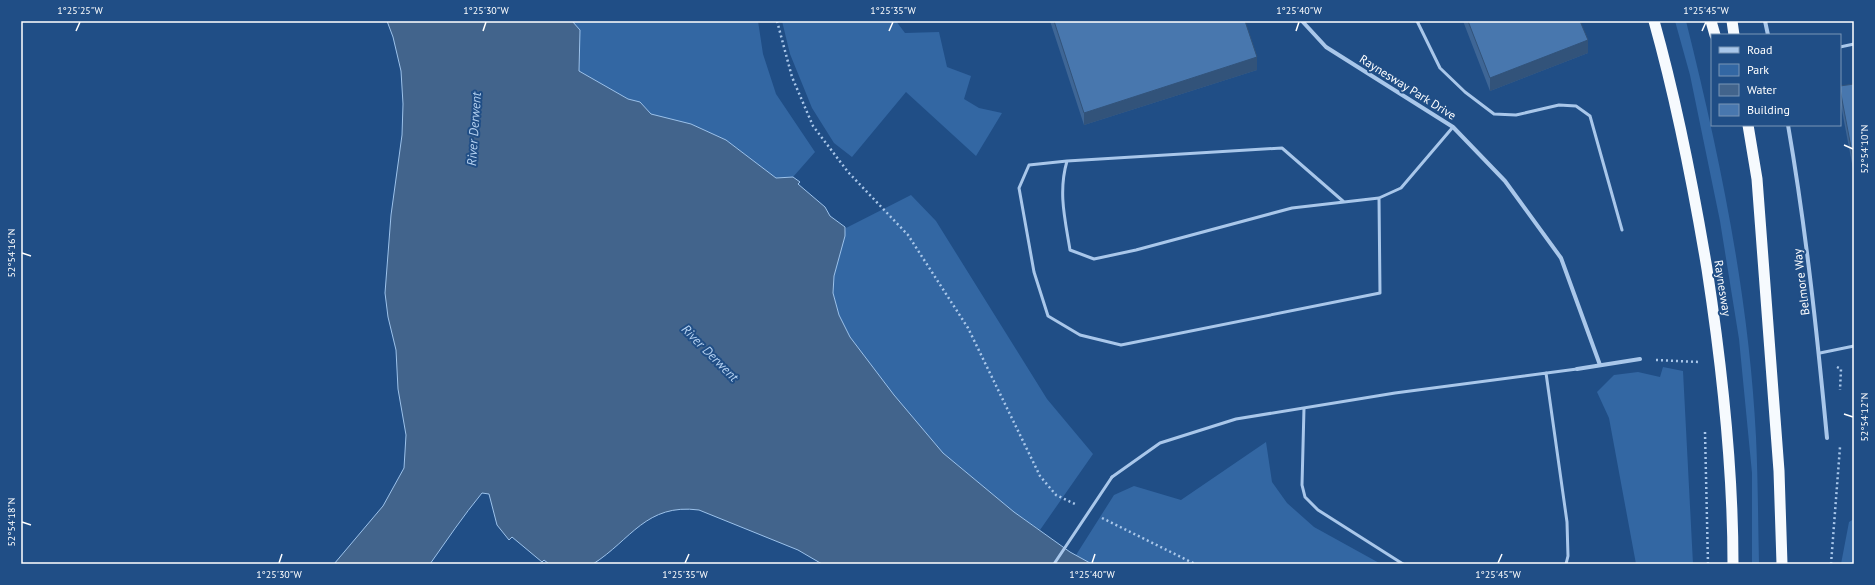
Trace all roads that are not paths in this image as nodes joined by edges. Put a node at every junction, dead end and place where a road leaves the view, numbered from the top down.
1 (1302, 21) edge
2 (1417, 21) edge
3 (1654, 21) edge
4 (1711, 21) edge
5 (1732, 21) edge
6 (1765, 21) edge
7 (1715, 34) edge
8 (1734, 34) edge
9 (1768, 34) edge
10 (1854, 44) edge
11 (1841, 47) edge
12 (1741, 126) edge
13 (1748, 126) edge
14 (1788, 126) edge
15 (1453, 127) junction
16 (1067, 161) junction
17 (1757, 179) junction
18 (1379, 198) junction
19 (1344, 202) junction
20 (1622, 230) dead end
21 (1854, 346) edge
22 (1820, 353) junction
23 (1640, 359) road end
24 (1600, 365) junction
25 (1577, 369) joint
26 (1546, 373) junction
27 (1304, 408) junction
28 (1827, 438) dead end
29 (1054, 564) edge
30 (1403, 564) edge
31 (1566, 564) edge
32 (1733, 564) edge
33 (1782, 564) edge

1 - 15 street, Raynesway Park Drive
2 - 20 lane
3 - 32 highway, Raynesway
4 - 7 highway
5 - 8 highway
6 - 9 street
10 - 11 lane
12 - 17 highway
13 - 17 highway
14 - 22 street, Belmore Way
15 - 18 lane
15 - 24 street, Raynesway Park Drive
16 - 18 lane
16 - 19 lane
16 - 19 lane
17 - 33 highway
18 - 19 lane
21 - 22 lane
22 - 28 street, Belmore Way
23 - 24 street
24 - 25 street
25 - 26 lane
26 - 27 lane
26 - 31 lane
27 - 29 lane, bridge
27 - 30 lane

